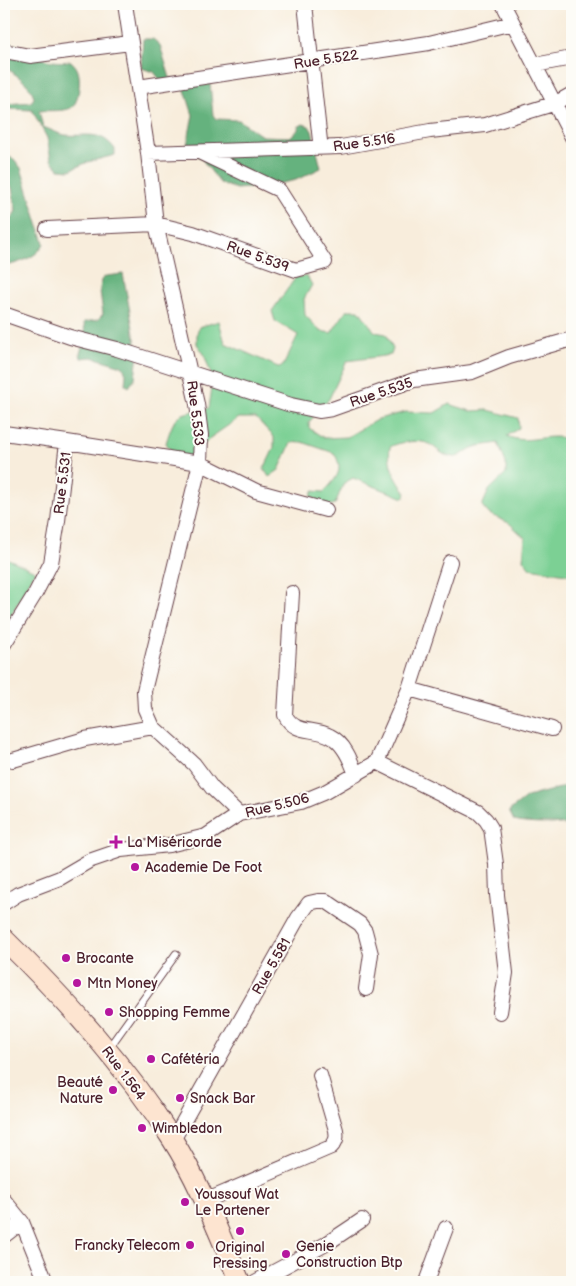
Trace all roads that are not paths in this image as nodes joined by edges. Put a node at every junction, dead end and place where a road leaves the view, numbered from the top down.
1 (125, 4) edge
2 (305, 4) edge
3 (504, 4) edge
4 (513, 24) junction
5 (130, 43) junction
6 (4, 51) edge
7 (572, 58) edge
8 (313, 62) junction
9 (533, 62) junction
10 (138, 87) junction
11 (572, 94) edge
12 (556, 103) junction
13 (572, 137) edge
14 (320, 141) dead end
15 (199, 152) junction
16 (148, 153) junction
17 (156, 224) junction
18 (47, 229) dead end
19 (4, 314) edge
20 (572, 339) edge
21 (190, 372) junction
22 (4, 433) edge
23 (67, 442) junction
24 (200, 464) junction
25 (326, 510) dead end
26 (450, 562) dead end
27 (292, 592) dead end
28 (4, 644) edge
29 (408, 689) junction
30 (153, 727) junction
31 (552, 729) dead end
32 (13, 760) dead end
33 (377, 762) junction
34 (356, 774) junction
35 (239, 814) junction
36 (4, 903) edge
37 (4, 939) edge
38 (176, 954) dead end
39 (366, 989) dead end
40 (500, 1012) dead end
41 (107, 1050) junction
42 (320, 1075) dead end
43 (172, 1140) junction
44 (4, 1200) edge
45 (205, 1201) junction
46 (362, 1220) dead end
47 (22, 1222) junction
48 (446, 1228) dead end
49 (4, 1236) edge
50 (46, 1282) edge
51 (240, 1282) edge
52 (255, 1282) edge
53 (426, 1282) edge

1 - 5 street, Rue 5.533
2 - 8 street
3 - 4 street
4 - 8 street, Rue 5.522
4 - 9 street
5 - 6 street
5 - 10 street, Rue 5.533
7 - 9 street
8 - 10 street, Rue 5.522
8 - 14 street
9 - 12 street
10 - 16 street, Rue 5.533
11 - 12 street, Rue 5.516
12 - 13 street
12 - 15 street, Rue 5.516
15 - 16 street, Rue 5.516
15 - 17 street, Rue 5.539
16 - 17 street, Rue 5.533
17 - 18 street, Rue 5.539
17 - 21 street, Rue 5.533
19 - 21 street, Rue 5.535
20 - 21 street, Rue 5.535
21 - 24 street, Rue 5.533
22 - 23 street
23 - 24 street, Rue 5.531
23 - 28 street, Rue 5.531
24 - 25 street, Rue 5.531
24 - 30 street, Rue 5.533
26 - 29 street
27 - 34 street
29 - 31 street
29 - 33 street
30 - 32 street
30 - 35 street
33 - 34 street, Rue 5.506
33 - 40 street
34 - 35 street, Rue 5.506
35 - 36 street, Rue 5.506
37 - 41 main road, Rue 1.564
38 - 41 lane
39 - 43 street, Rue 5.581
41 - 43 main road, Rue 1.564
42 - 45 street
43 - 45 main road, Rue 1.564
44 - 47 street
45 - 51 main road, Rue 1.564
46 - 52 street
47 - 49 street
47 - 50 street
48 - 53 street

